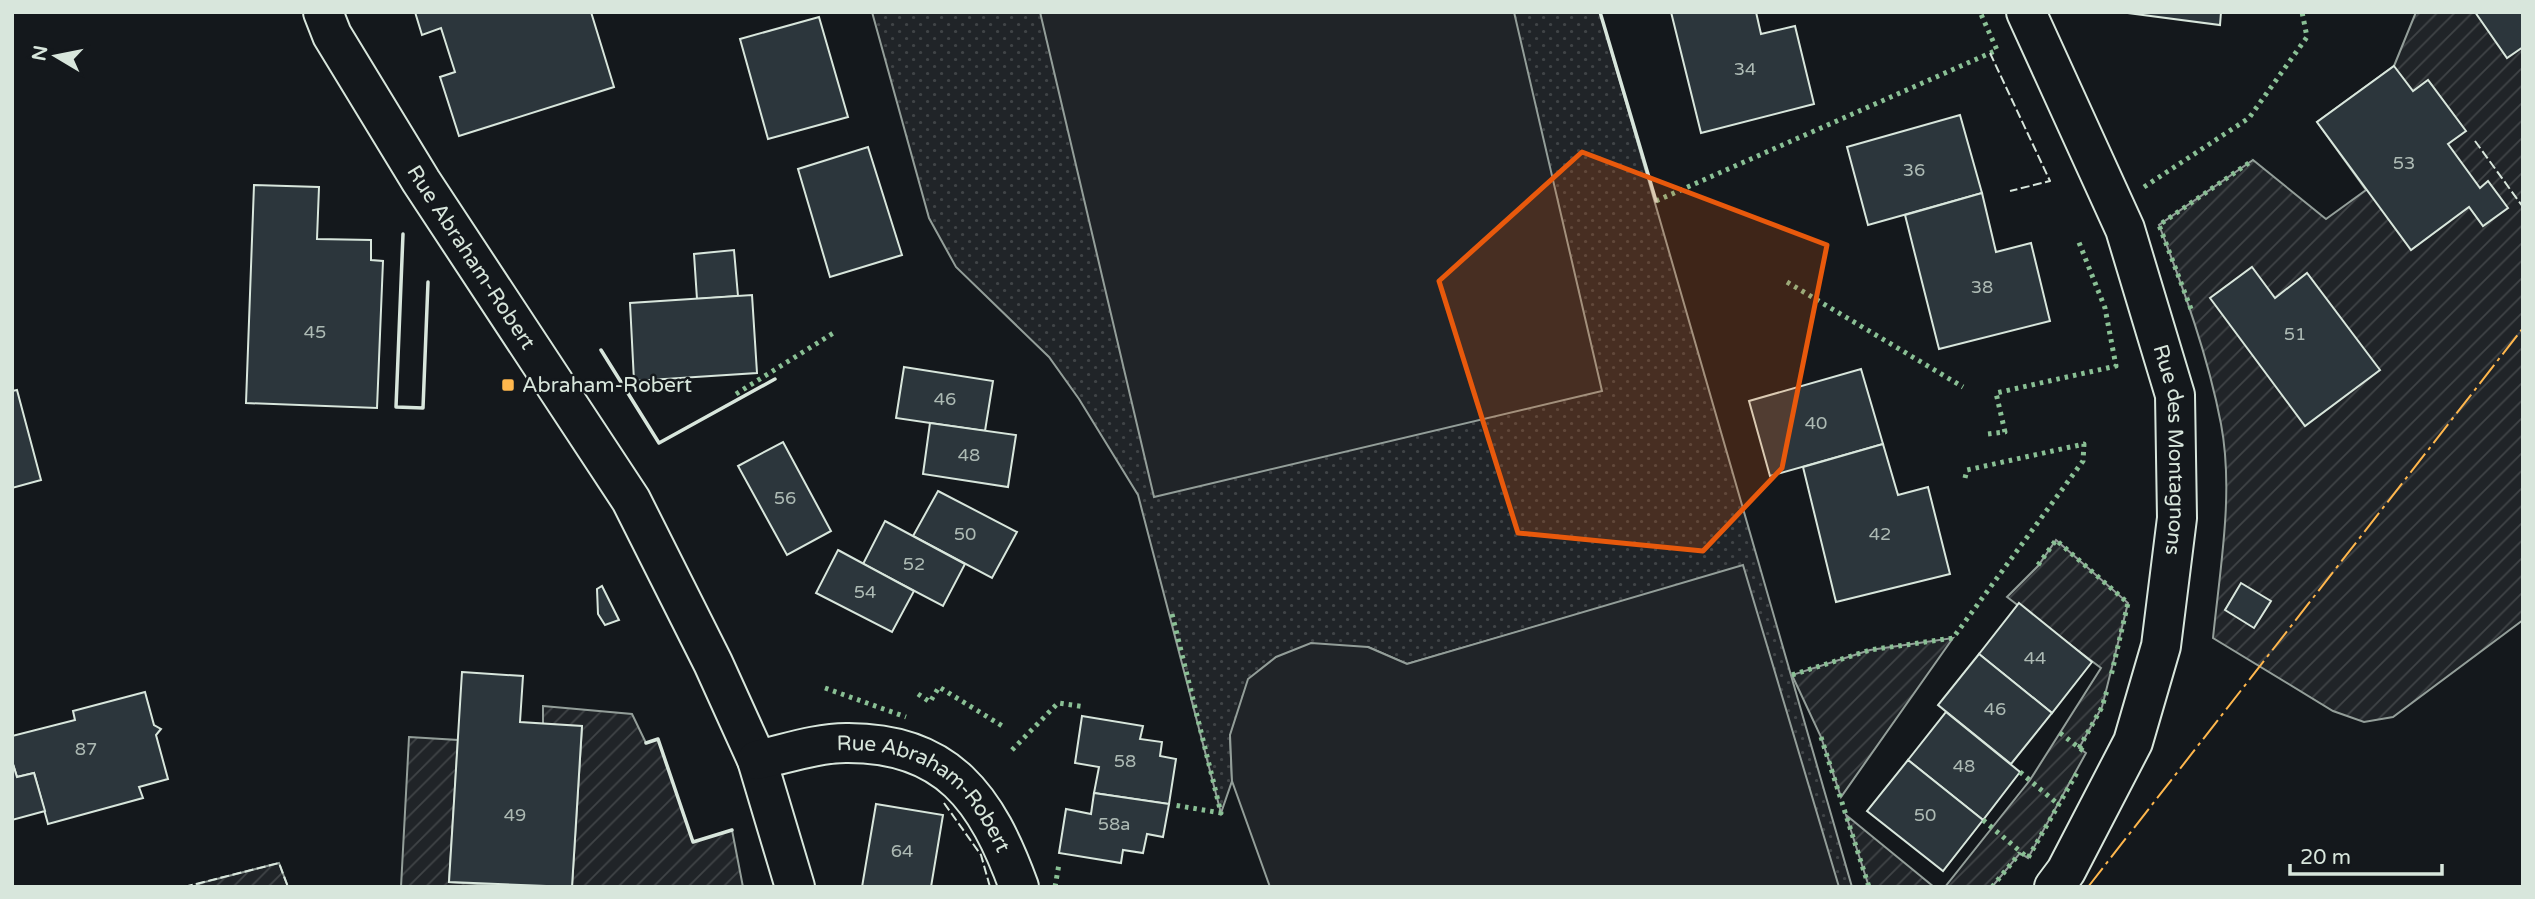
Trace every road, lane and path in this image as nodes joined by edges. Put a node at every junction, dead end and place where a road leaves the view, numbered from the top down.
1 (323, 12) edge
2 (2026, 12) edge
3 (757, 760) junction
4 (795, 887) edge
5 (1019, 887) edge
6 (2054, 887) edge

1 - 3 street, Rue Abraham-Robert
2 - 6 street, Rue des Montagnons
3 - 4 street, Rue Abraham-Robert
3 - 5 street, Rue Abraham-Robert

